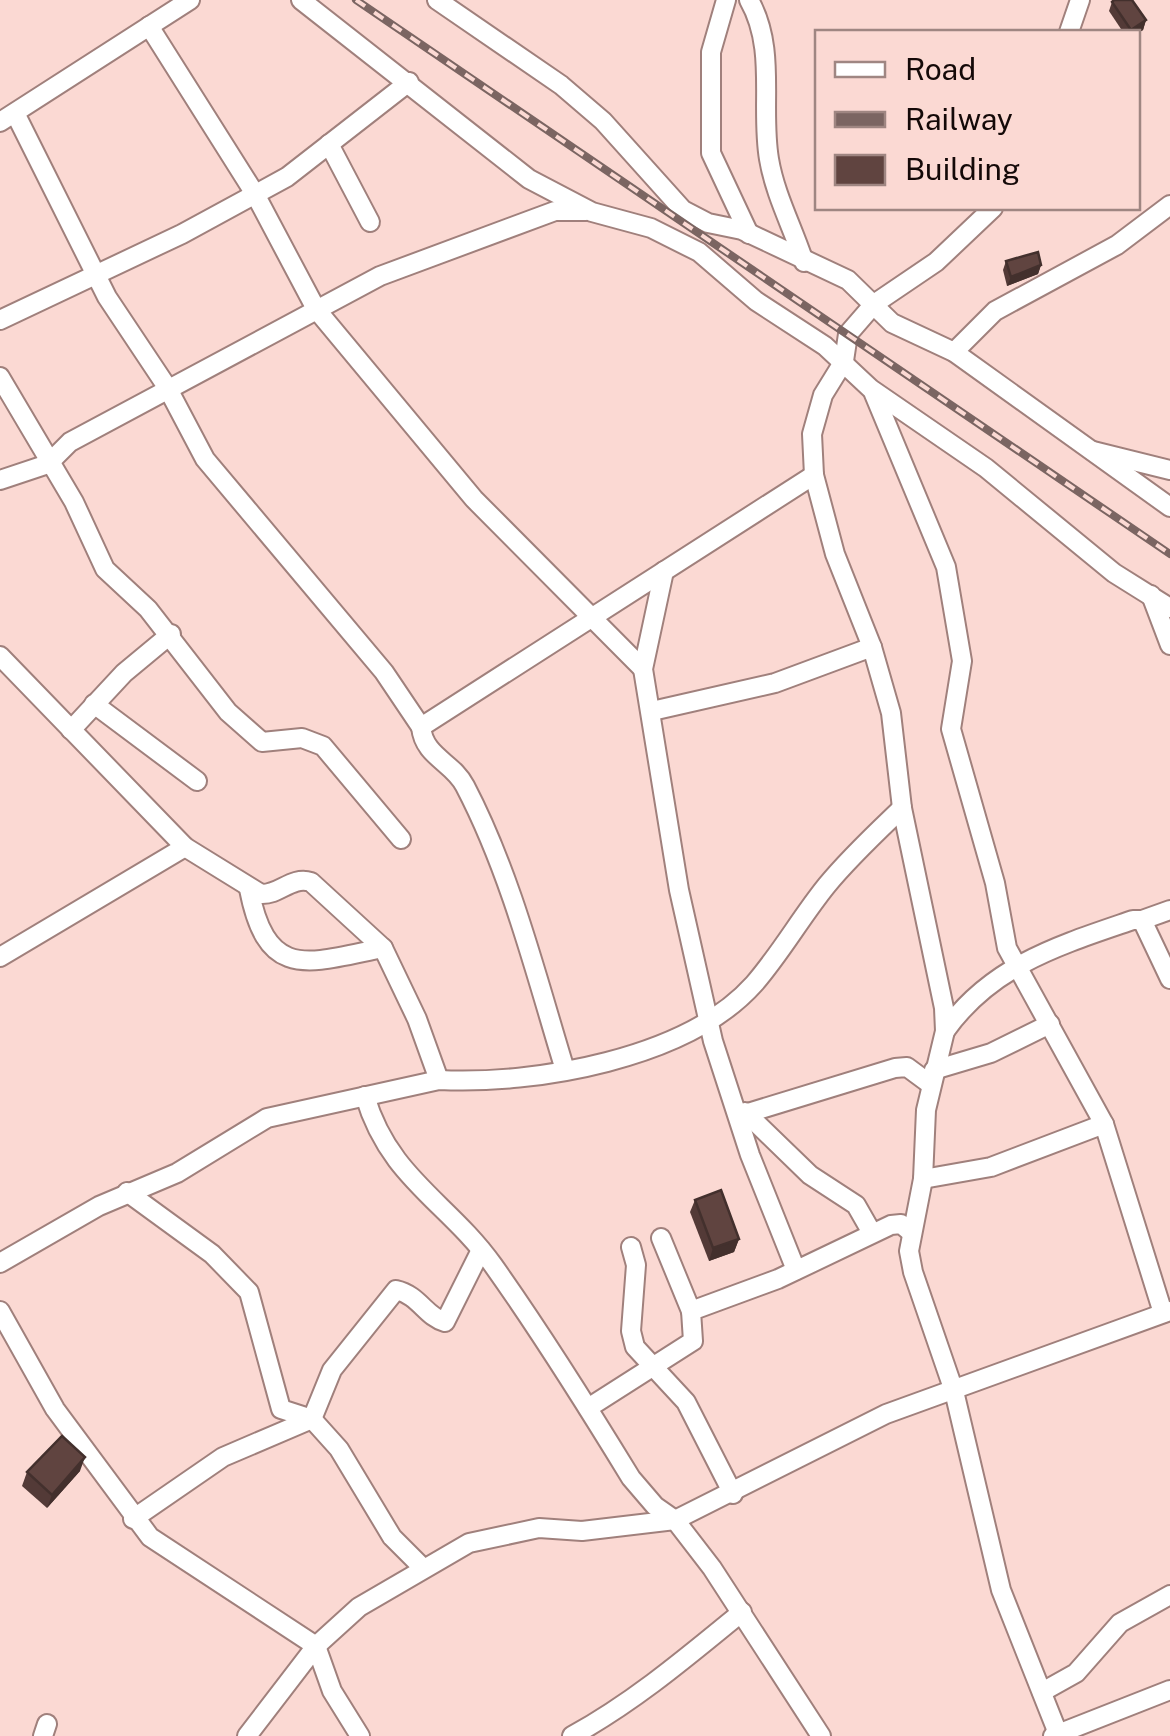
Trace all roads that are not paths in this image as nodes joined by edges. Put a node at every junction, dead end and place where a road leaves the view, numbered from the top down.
1 (190, 0) edge
2 (301, 0) edge
3 (438, 0) edge
4 (726, 0) edge
5 (748, 0) edge
6 (1080, 0) edge
7 (150, 26) junction
8 (1070, 30) edge
9 (409, 82) junction
10 (8, 117) edge
11 (329, 144) junction
12 (256, 194) junction
13 (1170, 205) edge
14 (991, 210) edge
15 (592, 212) junction
16 (370, 222) dead end
17 (749, 234) junction
18 (804, 262) junction
19 (98, 274) junction
20 (874, 304) junction
21 (316, 309) junction
22 (0, 320) edge
23 (954, 352) junction
24 (844, 361) junction
25 (0, 377) edge
26 (167, 387) junction
27 (872, 389) junction
28 (1088, 450) junction
29 (48, 464) junction
30 (1170, 470) edge
31 (814, 474) junction
32 (0, 480) edge
33 (1170, 508) edge
34 (664, 571) junction
35 (1151, 595) junction
36 (1170, 608) edge
37 (595, 616) junction
38 (170, 634) junction
39 (1170, 645) edge
40 (872, 647) junction
41 (0, 656) edge
42 (643, 668) junction
43 (94, 704) junction
44 (652, 710) junction
45 (420, 727) junction
46 (71, 730) junction
47 (197, 781) dead end
48 (902, 808) junction
49 (401, 839) dead end
50 (185, 847) junction
51 (249, 889) junction
52 (1170, 910) edge
53 (1142, 920) junction
54 (383, 948) junction
55 (0, 957) edge
56 (1014, 964) junction
57 (1170, 978) edge
58 (707, 1020) junction
59 (1050, 1024) junction
60 (946, 1032) junction
61 (566, 1070) junction
62 (932, 1077) junction
63 (439, 1080) junction
64 (365, 1096) junction
65 (741, 1114) junction
66 (1104, 1124) junction
67 (923, 1179) junction
68 (126, 1192) junction
69 (912, 1232) junction
70 (872, 1233) junction
71 (661, 1238) dead end
72 (631, 1247) dead end
73 (481, 1250) junction
74 (0, 1263) edge
75 (796, 1270) junction
76 (691, 1310) junction
77 (0, 1311) edge
78 (1166, 1312) edge
79 (657, 1366) junction
80 (954, 1392) junction
81 (588, 1408) junction
82 (312, 1419) junction
83 (734, 1494) junction
84 (133, 1519) junction
85 (675, 1520) junction
86 (423, 1568) junction
87 (1170, 1595) edge
88 (742, 1612) junction
89 (316, 1646) junction
90 (1170, 1690) edge
91 (1042, 1692) junction
92 (1057, 1735) edge
93 (247, 1736) edge
94 (360, 1736) edge
95 (572, 1736) edge
96 (821, 1736) edge

1 - 7 street
2 - 9 street
3 - 17 street
4 - 17 street
5 - 18 street
6 - 8 street
7 - 10 street
7 - 12 street
9 - 11 street
9 - 15 street
10 - 19 street
11 - 12 street
11 - 16 street
12 - 19 street
12 - 21 street
13 - 23 street
14 - 20 street
15 - 21 street
15 - 24 street
17 - 18 street
18 - 20 street
19 - 22 street
19 - 26 street
20 - 23 street
20 - 24 street
21 - 26 street
21 - 37 street
23 - 28 street
24 - 27 street
24 - 31 street
25 - 29 street
26 - 29 street
26 - 45 street
27 - 35 street
27 - 56 street
28 - 30 street
28 - 33 street
29 - 32 street
29 - 38 street
31 - 34 street
31 - 40 street
34 - 37 street
34 - 42 street
35 - 36 street
35 - 39 street
37 - 42 street
37 - 45 street
38 - 43 street
38 - 49 street
40 - 44 street
40 - 48 street
41 - 46 street
42 - 44 street
43 - 46 street
43 - 47 street
44 - 58 street
45 - 61 street
46 - 50 street
48 - 58 street
48 - 60 street
50 - 51 street
50 - 55 street
51 - 54 street
51 - 54 street
52 - 53 street
53 - 56 street
53 - 57 street
54 - 63 street
56 - 59 street
56 - 60 street
58 - 61 street
58 - 65 street
59 - 62 street
59 - 66 street
60 - 62 street
61 - 63 street
62 - 65 street
62 - 67 street
63 - 64 street
64 - 68 street
64 - 73 street
65 - 70 street
65 - 75 street
66 - 67 street
66 - 78 street
67 - 69 street
68 - 74 street
68 - 82 street
69 - 70 street
69 - 80 street
70 - 75 street
71 - 76 street
72 - 79 street
73 - 81 street
73 - 82 street
75 - 76 street
76 - 79 street
77 - 84 street
78 - 80 street
79 - 81 street
79 - 83 street
80 - 83 street
80 - 91 street
81 - 85 street
82 - 84 street
82 - 86 street
83 - 85 street
84 - 89 street
85 - 86 street
85 - 88 street
86 - 89 street
87 - 91 street
88 - 95 street
88 - 96 street
89 - 93 street
89 - 94 street
90 - 92 street
91 - 92 street

